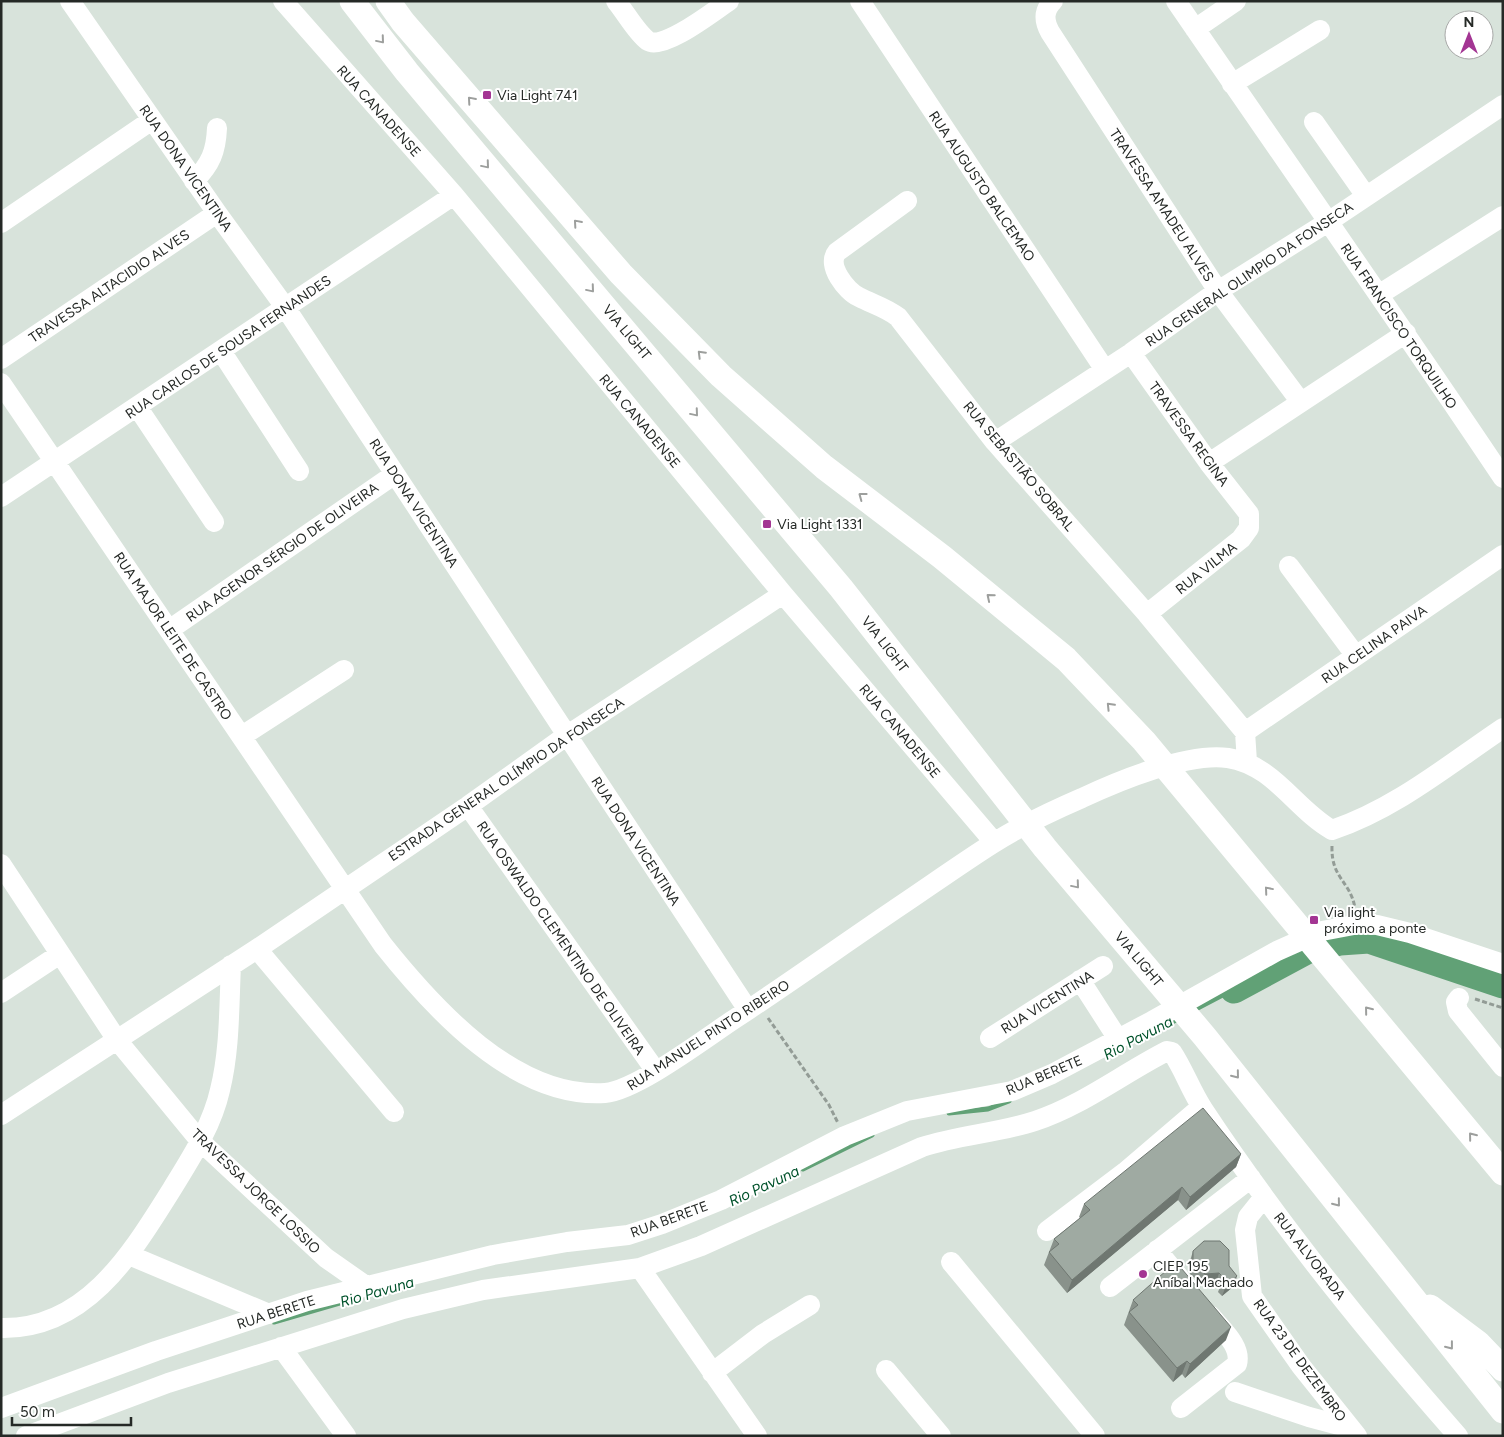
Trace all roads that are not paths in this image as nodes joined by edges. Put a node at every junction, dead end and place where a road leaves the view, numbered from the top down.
1 (70, 1) edge
2 (283, 1) edge
3 (352, 1) edge
4 (388, 1) edge
5 (616, 1) edge
6 (729, 1) edge
7 (860, 1) edge
8 (1053, 1) edge
9 (1176, 1) edge
10 (1236, 1) edge
11 (1195, 29) junction
12 (1320, 30) dead end
13 (1232, 84) junction
14 (1503, 105) edge
15 (152, 120) junction
16 (1314, 122) dead end
17 (217, 128) dead end
18 (194, 181) junction
19 (454, 195) junction
20 (1366, 196) junction
21 (907, 201) dead end
22 (217, 213) junction
23 (1503, 216) edge
24 (1328, 222) junction
25 (1, 223) edge
26 (1218, 291) junction
27 (1380, 294) junction
28 (285, 307) junction
29 (1406, 333) junction
30 (220, 351) junction
31 (1131, 353) junction
32 (1, 359) edge
33 (1105, 370) junction
34 (1, 384) edge
35 (1300, 401) junction
36 (138, 408) junction
37 (995, 442) junction
38 (55, 462) junction
39 (1209, 463) junction
40 (298, 471) dead end
41 (395, 474) junction
42 (1503, 478) edge
43 (1, 497) edge
44 (1249, 514) joint
45 (214, 522) dead end
46 (1503, 555) edge
47 (1289, 566) dead end
48 (783, 594) junction
49 (1147, 614) junction
50 (169, 630) junction
51 (1356, 656) junction
52 (344, 670) dead end
53 (1503, 728) edge
54 (1245, 732) junction
55 (242, 736) junction
56 (566, 736) junction
57 (1247, 762) junction
58 (468, 806) junction
59 (994, 842) junction
60 (1, 864) edge
61 (345, 888) junction
62 (258, 949) junction
63 (60, 954) junction
64 (1503, 964) edge
65 (231, 965) junction
66 (1104, 966) dead end
67 (1080, 980) junction
68 (1, 993) edge
69 (1459, 998) road end
70 (753, 1007) junction
71 (990, 1038) dead end
72 (1118, 1039) junction
73 (117, 1040) junction
74 (1503, 1066) edge
75 (655, 1070) junction
76 (1201, 1107) junction
77 (394, 1112) dead end
78 (1, 1115) edge
79 (200, 1141) junction
80 (1503, 1173) edge
81 (1251, 1178) junction
82 (1264, 1197) junction
83 (1047, 1231) dead end
84 (1157, 1250) junction
85 (129, 1256) junction
86 (951, 1262) dead end
87 (640, 1268) junction
88 (366, 1286) junction
89 (1110, 1287) dead end
90 (1409, 1293) junction
91 (810, 1305) dead end
92 (269, 1314) junction
93 (1, 1328) edge
94 (281, 1347) junction
95 (1503, 1369) edge
96 (886, 1370) dead end
97 (712, 1373) junction
98 (1235, 1392) dead end
99 (1, 1408) edge
100 (1181, 1408) dead end
101 (1503, 1410) edge
102 (1353, 1432) edge
103 (26, 1436) edge
104 (346, 1436) edge
105 (757, 1436) edge
106 (941, 1436) edge
107 (1095, 1436) edge
108 (1458, 1436) edge

1 - 15 street, RUA DONA VICENTINA
2 - 19 street, RUA CANADENSE
3 -> 90 main road, VIA LIGHT
80 -> 4 main road
5 - 6 street
7 - 33 street, RUA AUGUSTO BALCEMAO
8 - 26 street, TRAVESSA AMADEU ALVES
9 - 11 street, RUA FRANCISCO TORQUILHO
10 - 11 street
11 - 13 street, RUA FRANCISCO TORQUILHO
12 - 13 street
13 - 24 street, RUA FRANCISCO TORQUILHO
14 - 20 street, RUA GENERAL OLIMPIO DA FONSECA
15 - 18 street, RUA DONA VICENTINA
15 - 25 street
16 - 20 street
17 - 18 street
18 - 22 street, RUA DONA VICENTINA
19 - 28 street, RUA CARLOS DE SOUSA FERNANDES
19 - 48 street, RUA CANADENSE
20 - 24 street, RUA GENERAL OLIMPIO DA FONSECA
21 - 37 street, RUA SEBASTIÃO SOBRAL
22 - 28 street, RUA DONA VICENTINA
22 - 32 street, TRAVESSA ALTACIDIO ALVES
23 - 27 street
24 - 26 street, RUA GENERAL OLIMPIO DA FONSECA
24 - 27 street, RUA FRANCISCO TORQUILHO
26 - 31 street, RUA GENERAL OLIMPIO DA FONSECA
26 - 35 street, TRAVESSA AMADEU ALVES
27 - 29 street, RUA FRANCISCO TORQUILHO
28 - 30 street, RUA CARLOS DE SOUSA FERNANDES
28 - 41 street, RUA DONA VICENTINA
29 - 35 street
29 - 42 street, RUA FRANCISCO TORQUILHO
30 - 36 street, RUA CARLOS DE SOUSA FERNANDES
30 - 40 street
31 - 33 street, RUA GENERAL OLIMPIO DA FONSECA
31 - 39 street, TRAVESSA REGINA
33 - 37 street, RUA GENERAL OLIMPIO DA FONSECA
34 - 38 street, RUA MAJOR LEITE DE CASTRO
35 - 39 street
36 - 38 street, RUA CARLOS DE SOUSA FERNANDES
36 - 45 street
37 - 49 street, RUA SEBASTIÃO SOBRAL
38 - 43 street, RUA CARLOS DE SOUSA FERNANDES
38 - 50 street, RUA MAJOR LEITE DE CASTRO
39 - 44 street, TRAVESSA REGINA
41 - 50 street, RUA AGENOR SÉRGIO DE OLIVEIRA
41 - 56 street, RUA DONA VICENTINA
44 - 49 street, RUA VILMA
46 - 51 street, RUA CELINA PAIVA
47 - 51 street
48 - 56 street, ESTRADA GENERAL OLÍMPIO DA FONSECA
48 - 59 street, RUA CANADENSE
49 - 54 street, RUA SEBASTIÃO SOBRAL
50 - 55 street, RUA MAJOR LEITE DE CASTRO
51 - 54 street, RUA CELINA PAIVA
52 - 55 street
53 - 57 street
54 - 57 street
55 - 61 street, RUA MAJOR LEITE DE CASTRO
56 - 58 street, ESTRADA GENERAL OLÍMPIO DA FONSECA
56 - 70 street, RUA DONA VICENTINA
57 - 59 street, RUA MANUEL PINTO RIBEIRO
58 - 61 street, ESTRADA GENERAL OLÍMPIO DA FONSECA
58 - 75 street, RUA OSWALDO CLEMENTINO DE OLIVEIRA
59 - 70 street, RUA MANUEL PINTO RIBEIRO
60 - 63 street, TRAVESSA JORGE LOSSIO
61 - 62 street, ESTRADA GENERAL OLÍMPIO DA FONSECA
61 - 75 street, RUA MANUEL PINTO RIBEIRO
62 - 65 street, ESTRADA GENERAL OLÍMPIO DA FONSECA
62 - 77 street
63 - 68 street
63 - 73 street, TRAVESSA JORGE LOSSIO
64 - 72 street, RUA BERETE
65 - 73 street, ESTRADA GENERAL OLÍMPIO DA FONSECA
65 - 79 street
66 - 67 street, RUA VICENTINA
67 - 71 street, RUA VICENTINA
67 - 72 street
69 - 74 street
70 - 75 street, RUA MANUEL PINTO RIBEIRO
72 - 88 street, RUA BERETE
73 - 78 street, ESTRADA GENERAL OLÍMPIO DA FONSECA
73 - 79 street, TRAVESSA JORGE LOSSIO
76 - 81 street, RUA ALVORADA
76 - 83 street
76 - 87 street, RUA ALVORADA
79 - 85 street
79 - 88 street, TRAVESSA JORGE LOSSIO
81 - 82 street, RUA ALVORADA
81 - 84 street
82 - 102 street, RUA 23 DE DEZEMBRO
82 - 108 street, RUA ALVORADA
84 - 89 street
84 - 100 street
85 - 92 street
85 - 93 street
86 - 107 street
87 - 94 street
87 - 97 street
88 - 92 street, RUA BERETE
90 - 95 main road
90 -> 101 main road, VIA LIGHT
91 - 97 street
92 - 99 street, RUA BERETE
94 - 103 street
94 - 104 street
96 - 106 street
97 - 105 street
98 - 102 street

